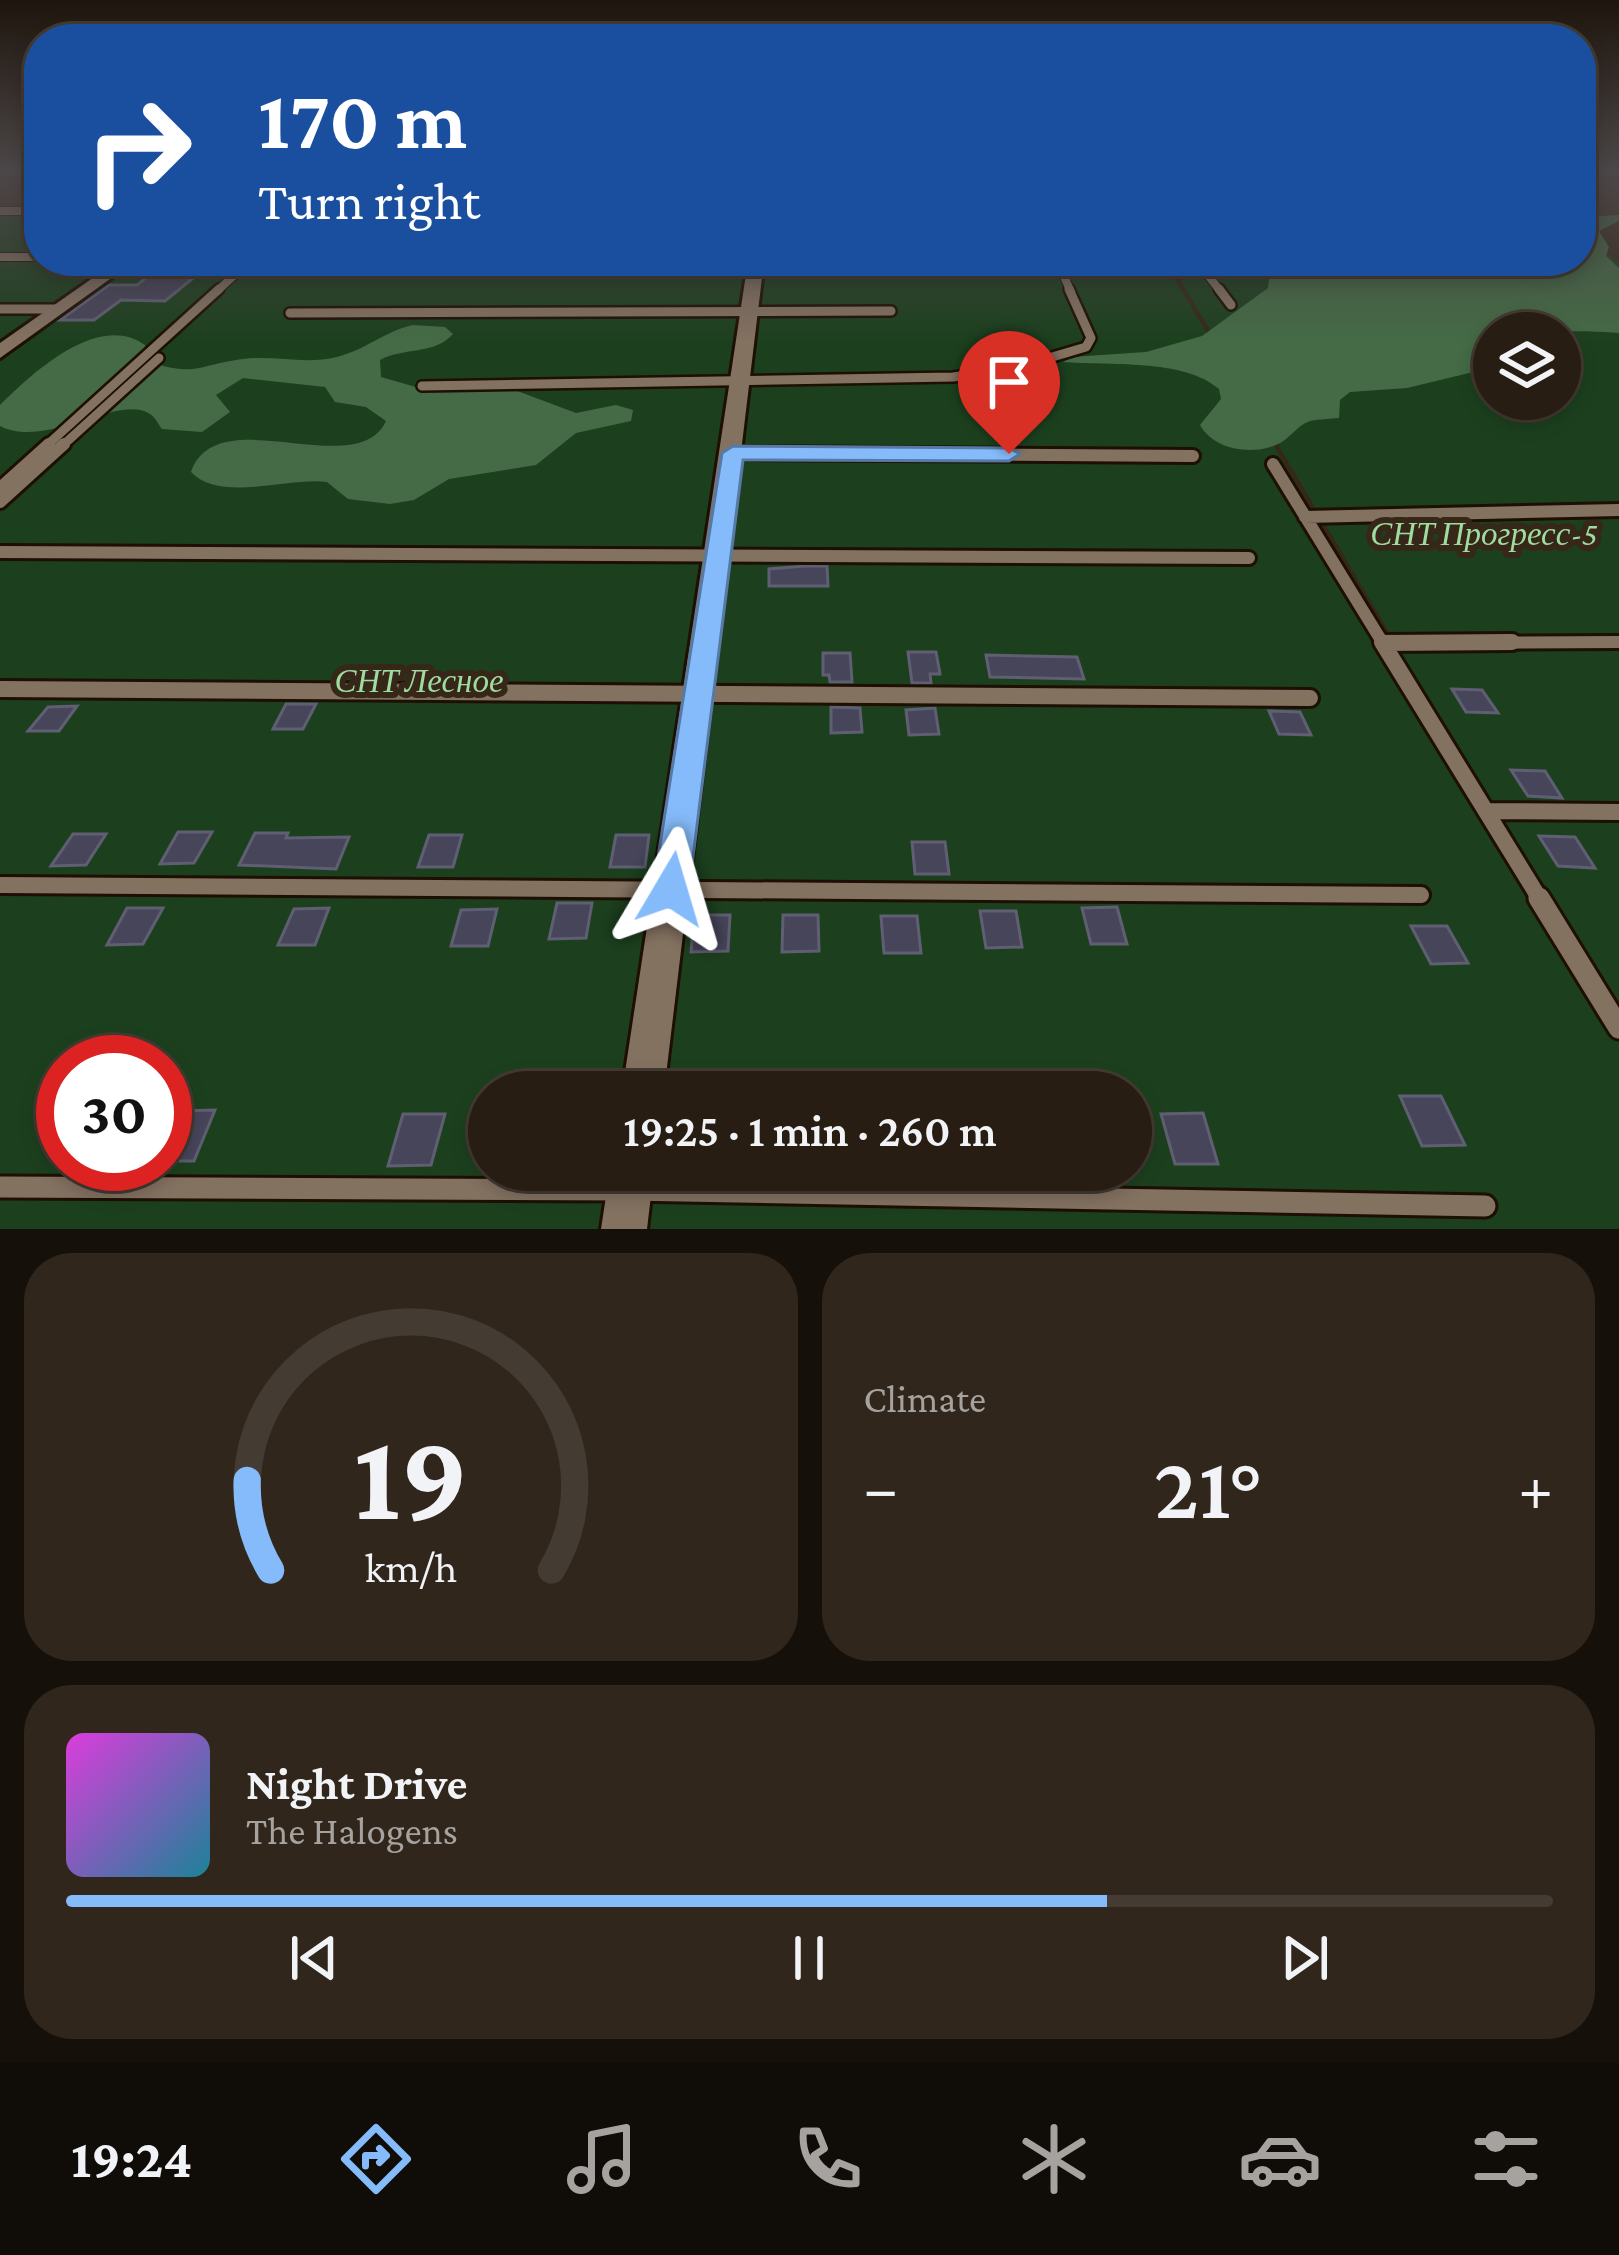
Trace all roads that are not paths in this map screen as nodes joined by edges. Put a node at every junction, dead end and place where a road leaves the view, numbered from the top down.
1 (105, 276) edge
2 (233, 276) edge
3 (752, 276) edge
4 (1064, 276) edge
5 (1209, 276) edge
6 (1231, 305) dead end
7 (0, 309) edge
8 (58, 309) junction
9 (891, 311) dead end
10 (290, 314) dead end
11 (748, 315) junction
12 (0, 352) edge
13 (159, 358) dead end
14 (740, 380) junction
15 (422, 386) dead end
16 (733, 453) junction
17 (1193, 456) dead end
18 (1273, 464) dead end
19 (0, 488) edge
20 (0, 502) edge
21 (1619, 510) edge
22 (1305, 518) junction
23 (0, 552) edge
24 (716, 553) junction
25 (1249, 558) dead end
26 (1619, 641) edge
27 (1382, 643) junction
28 (0, 689) edge
29 (695, 694) junction
30 (1310, 698) dead end
31 (1486, 811) junction
32 (1619, 812) edge
33 (0, 886) edge
34 (671, 889) junction
35 (1421, 895) dead end
36 (1619, 1028) edge
37 (646, 1071) edge
38 (0, 1186) edge
39 (629, 1196) edge
40 (1485, 1206) dead end

1 - 8 street
2 - 19 lane
3 - 11 street
4 - 14 lane
5 - 6 lane
7 - 8 lane
8 - 12 street
9 - 11 lane
10 - 11 lane
11 - 14 street
13 - 20 lane
14 - 15 lane
14 - 16 street
16 - 17 lane
16 - 24 street
18 - 22 lane
21 - 22 lane
22 - 27 lane
23 - 24 lane
24 - 25 lane
24 - 29 street
26 - 27 lane
27 - 31 lane
28 - 29 lane
29 - 30 lane
29 - 34 street
31 - 32 lane
31 - 36 lane
33 - 34 lane
34 - 35 lane
34 - 37 street
38 - 39 lane
39 - 40 lane

